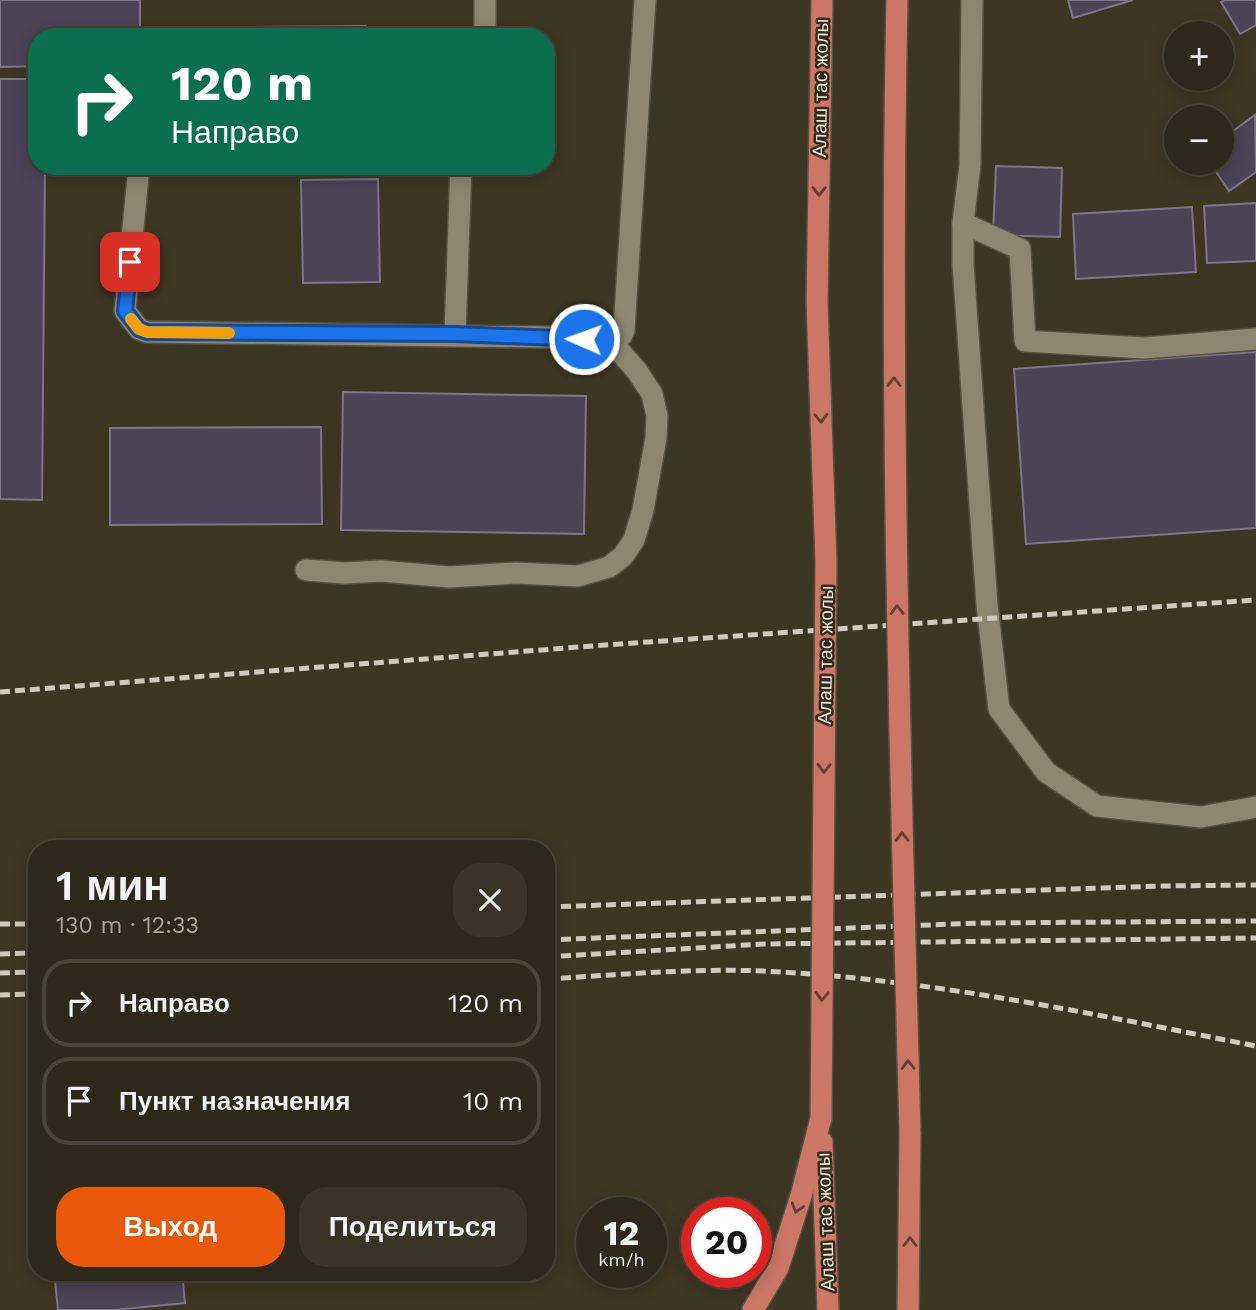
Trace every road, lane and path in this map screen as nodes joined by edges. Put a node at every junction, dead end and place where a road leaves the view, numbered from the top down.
1 (485, 0) edge
2 (645, 0) edge
3 (822, 0) edge
4 (897, 0) edge
5 (972, 0) edge
6 (485, 28) edge
7 (138, 175) edge
8 (461, 175) edge
9 (963, 223) junction
10 (455, 334) junction
11 (609, 339) junction
12 (1256, 339) edge
13 (306, 570) dead end
14 (1256, 807) edge
15 (821, 1118) junction
16 (753, 1310) edge
17 (828, 1310) edge
18 (908, 1310) edge

1 - 6 lane
2 - 11 lane
3 -> 15 main road, Алаш тас жолы, bridge
18 -> 4 main road, bridge
5 - 9 lane
7 - 10 lane
8 - 10 lane
9 - 12 lane
9 - 14 lane
10 - 11 lane
11 - 13 lane
15 -> 16 main road
15 - 17 main road, Алаш тас жолы

